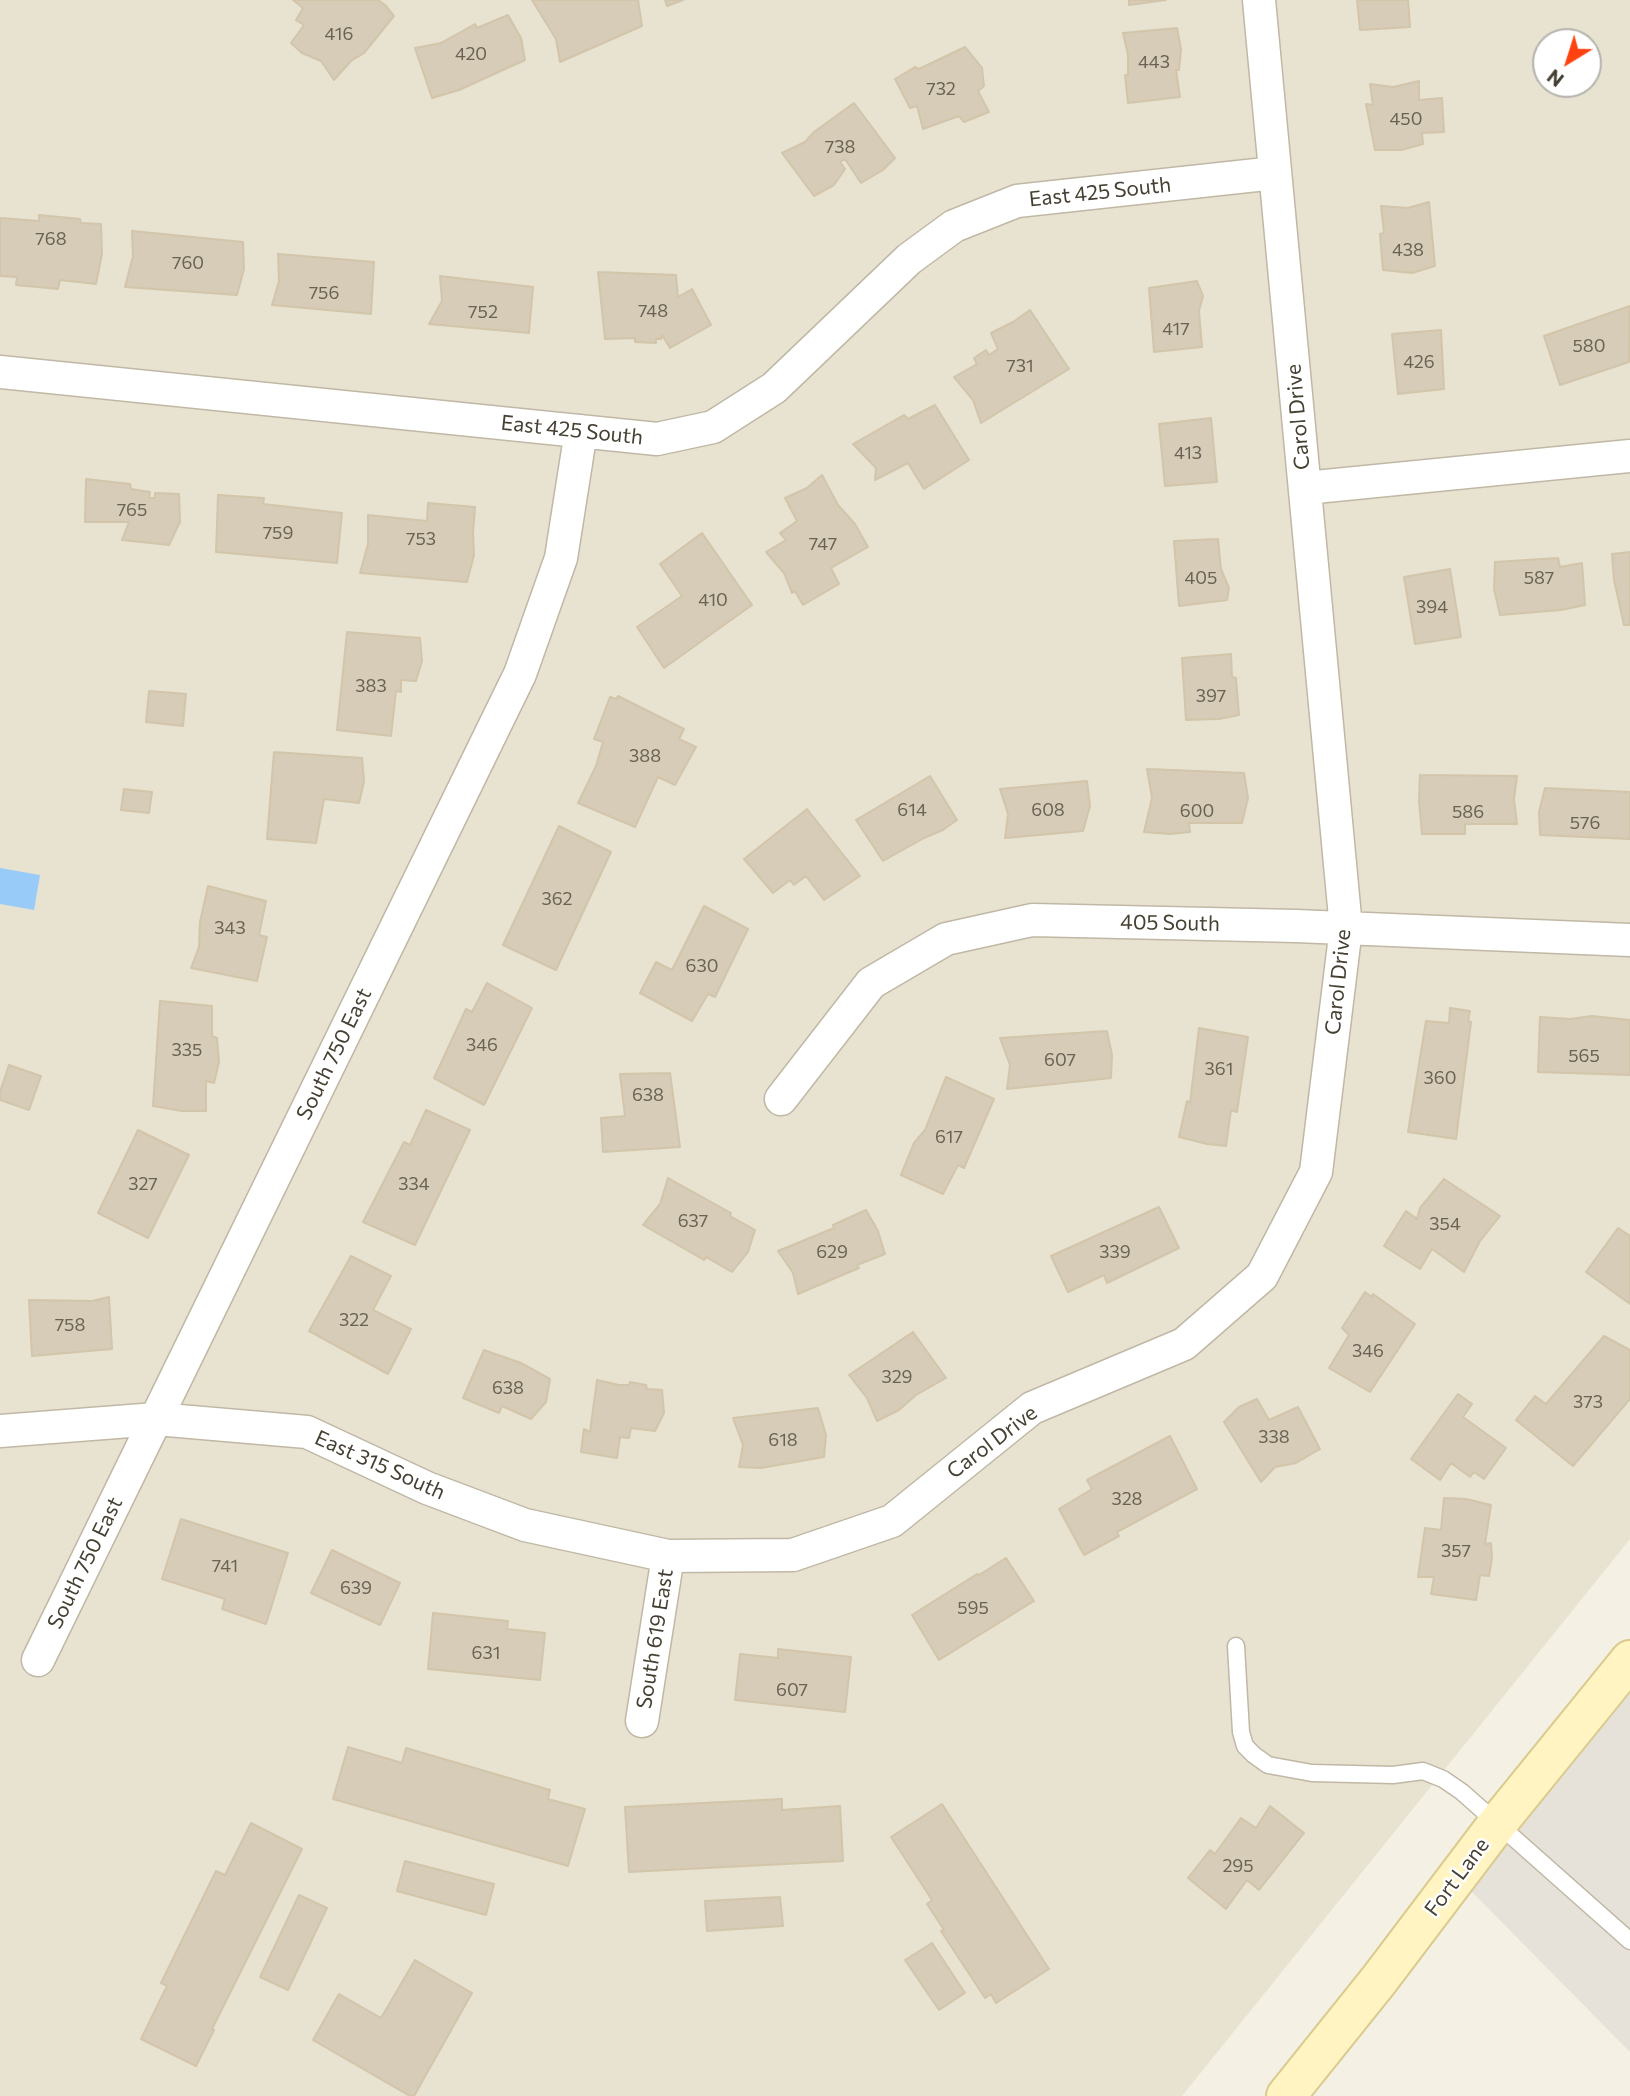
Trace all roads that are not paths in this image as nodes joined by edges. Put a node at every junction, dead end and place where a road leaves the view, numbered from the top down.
1 (1259, 0) edge
2 (1275, 173) junction
3 (0, 372) edge
4 (581, 431) junction
5 (1630, 456) edge
6 (1305, 488) junction
7 (1346, 928) junction
8 (1630, 940) edge
9 (781, 1099) dead end
10 (156, 1419) junction
11 (0, 1431) edge
12 (668, 1556) junction
13 (1236, 1646) dead end
14 (38, 1660) dead end
15 (1630, 1660) edge
16 (642, 1721) dead end
17 (1497, 1824) junction
18 (1630, 1941) edge
19 (1286, 2096) edge

1 - 2 street, Carol Drive
2 - 4 street, East 425 South
2 - 6 street, Carol Drive
3 - 4 street, East 425 South
4 - 10 street, South 750 East
5 - 6 street
6 - 7 street, Carol Drive
7 - 8 street, 405 South
7 - 9 street, 405 South
7 - 12 street, Carol Drive
10 - 11 street, East 315 South
10 - 12 street, East 315 South
10 - 14 street, South 750 East
12 - 16 street, South 619 East
13 - 17 lane
15 - 17 main road, Fort Lane
17 - 18 lane
17 - 19 main road, Fort Lane

